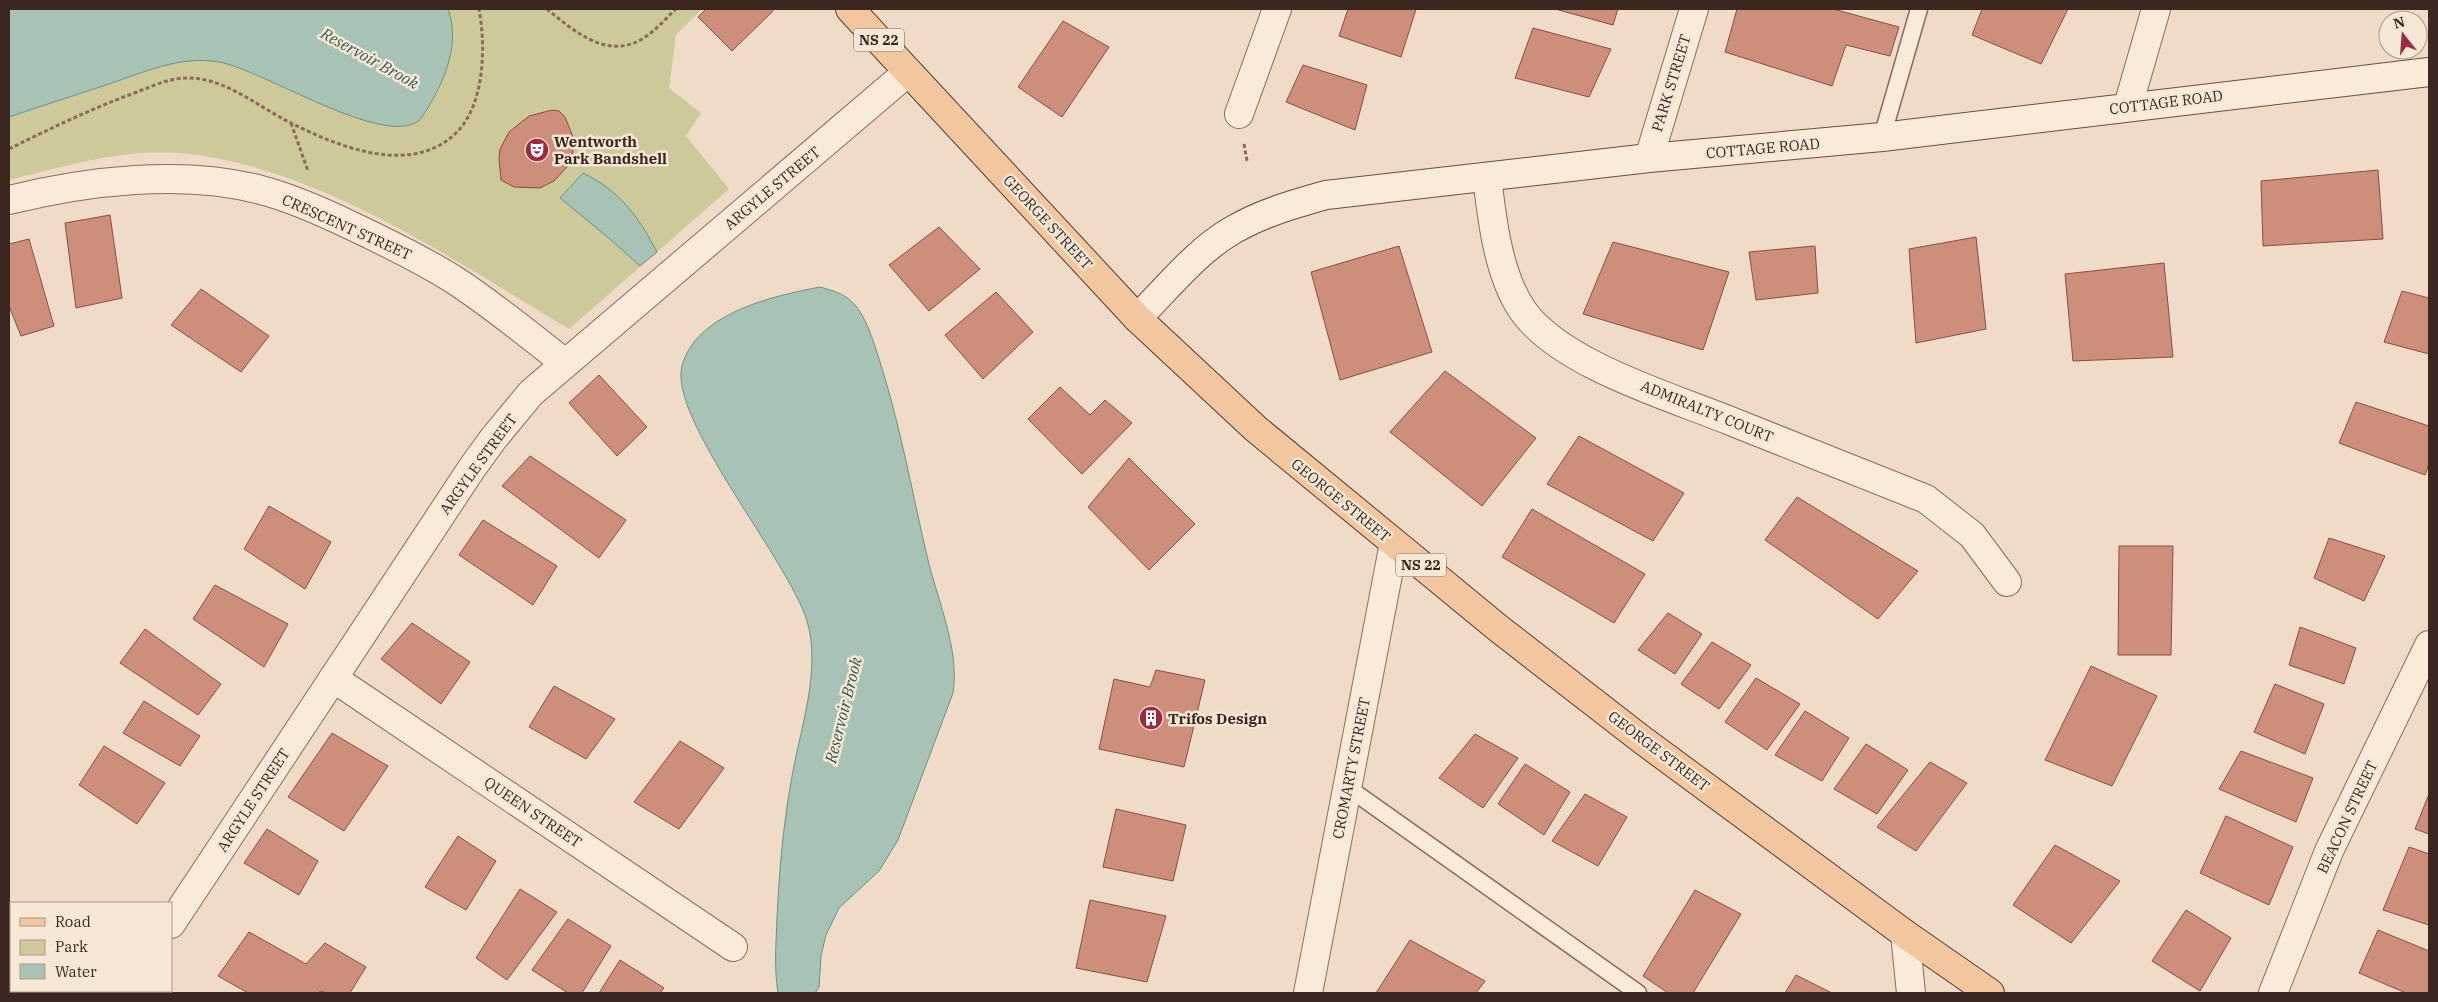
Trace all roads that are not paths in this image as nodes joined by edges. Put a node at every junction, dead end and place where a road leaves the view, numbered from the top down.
1 (850, 9) edge
2 (1277, 9) edge
3 (1694, 9) edge
4 (1919, 9) edge
5 (2156, 9) edge
6 (908, 72) junction
7 (2429, 72) edge
8 (2128, 106) junction
9 (1239, 114) dead end
10 (1882, 137) junction
11 (1649, 158) junction
12 (1487, 177) junction
13 (9, 200) edge
14 (1137, 318) junction
15 (565, 363) junction
16 (1394, 543) junction
17 (2006, 582) dead end
18 (2429, 648) edge
19 (334, 678) junction
20 (1347, 787) junction
21 (172, 922) edge
22 (1905, 934) junction
23 (733, 947) dead end
24 (1308, 993) edge
25 (1638, 993) edge
26 (1911, 993) edge
27 (1990, 993) edge
28 (2273, 993) edge

1 - 6 main road, GEORGE STREET / NS 22
2 - 9 street
3 - 11 street, PARK STREET
4 - 10 lane
5 - 8 street
6 - 14 main road, GEORGE STREET / NS 22
6 - 15 street, ARGYLE STREET
7 - 8 street, COTTAGE ROAD
8 - 10 street, COTTAGE ROAD
10 - 11 street, COTTAGE ROAD
11 - 12 street, COTTAGE ROAD
12 - 14 street, COTTAGE ROAD
12 - 17 street, ADMIRALTY COURT
13 - 15 street, CRESCENT STREET
14 - 16 main road, GEORGE STREET / NS 22
15 - 19 street, ARGYLE STREET
16 - 20 street, CROMARTY STREET
16 - 22 main road, GEORGE STREET / NS 22
18 - 28 street, BEACON STREET
19 - 21 street, ARGYLE STREET
19 - 23 street, QUEEN STREET
20 - 24 street, CROMARTY STREET
20 - 25 lane
22 - 26 street
22 - 27 main road, GEORGE STREET / NS 22

